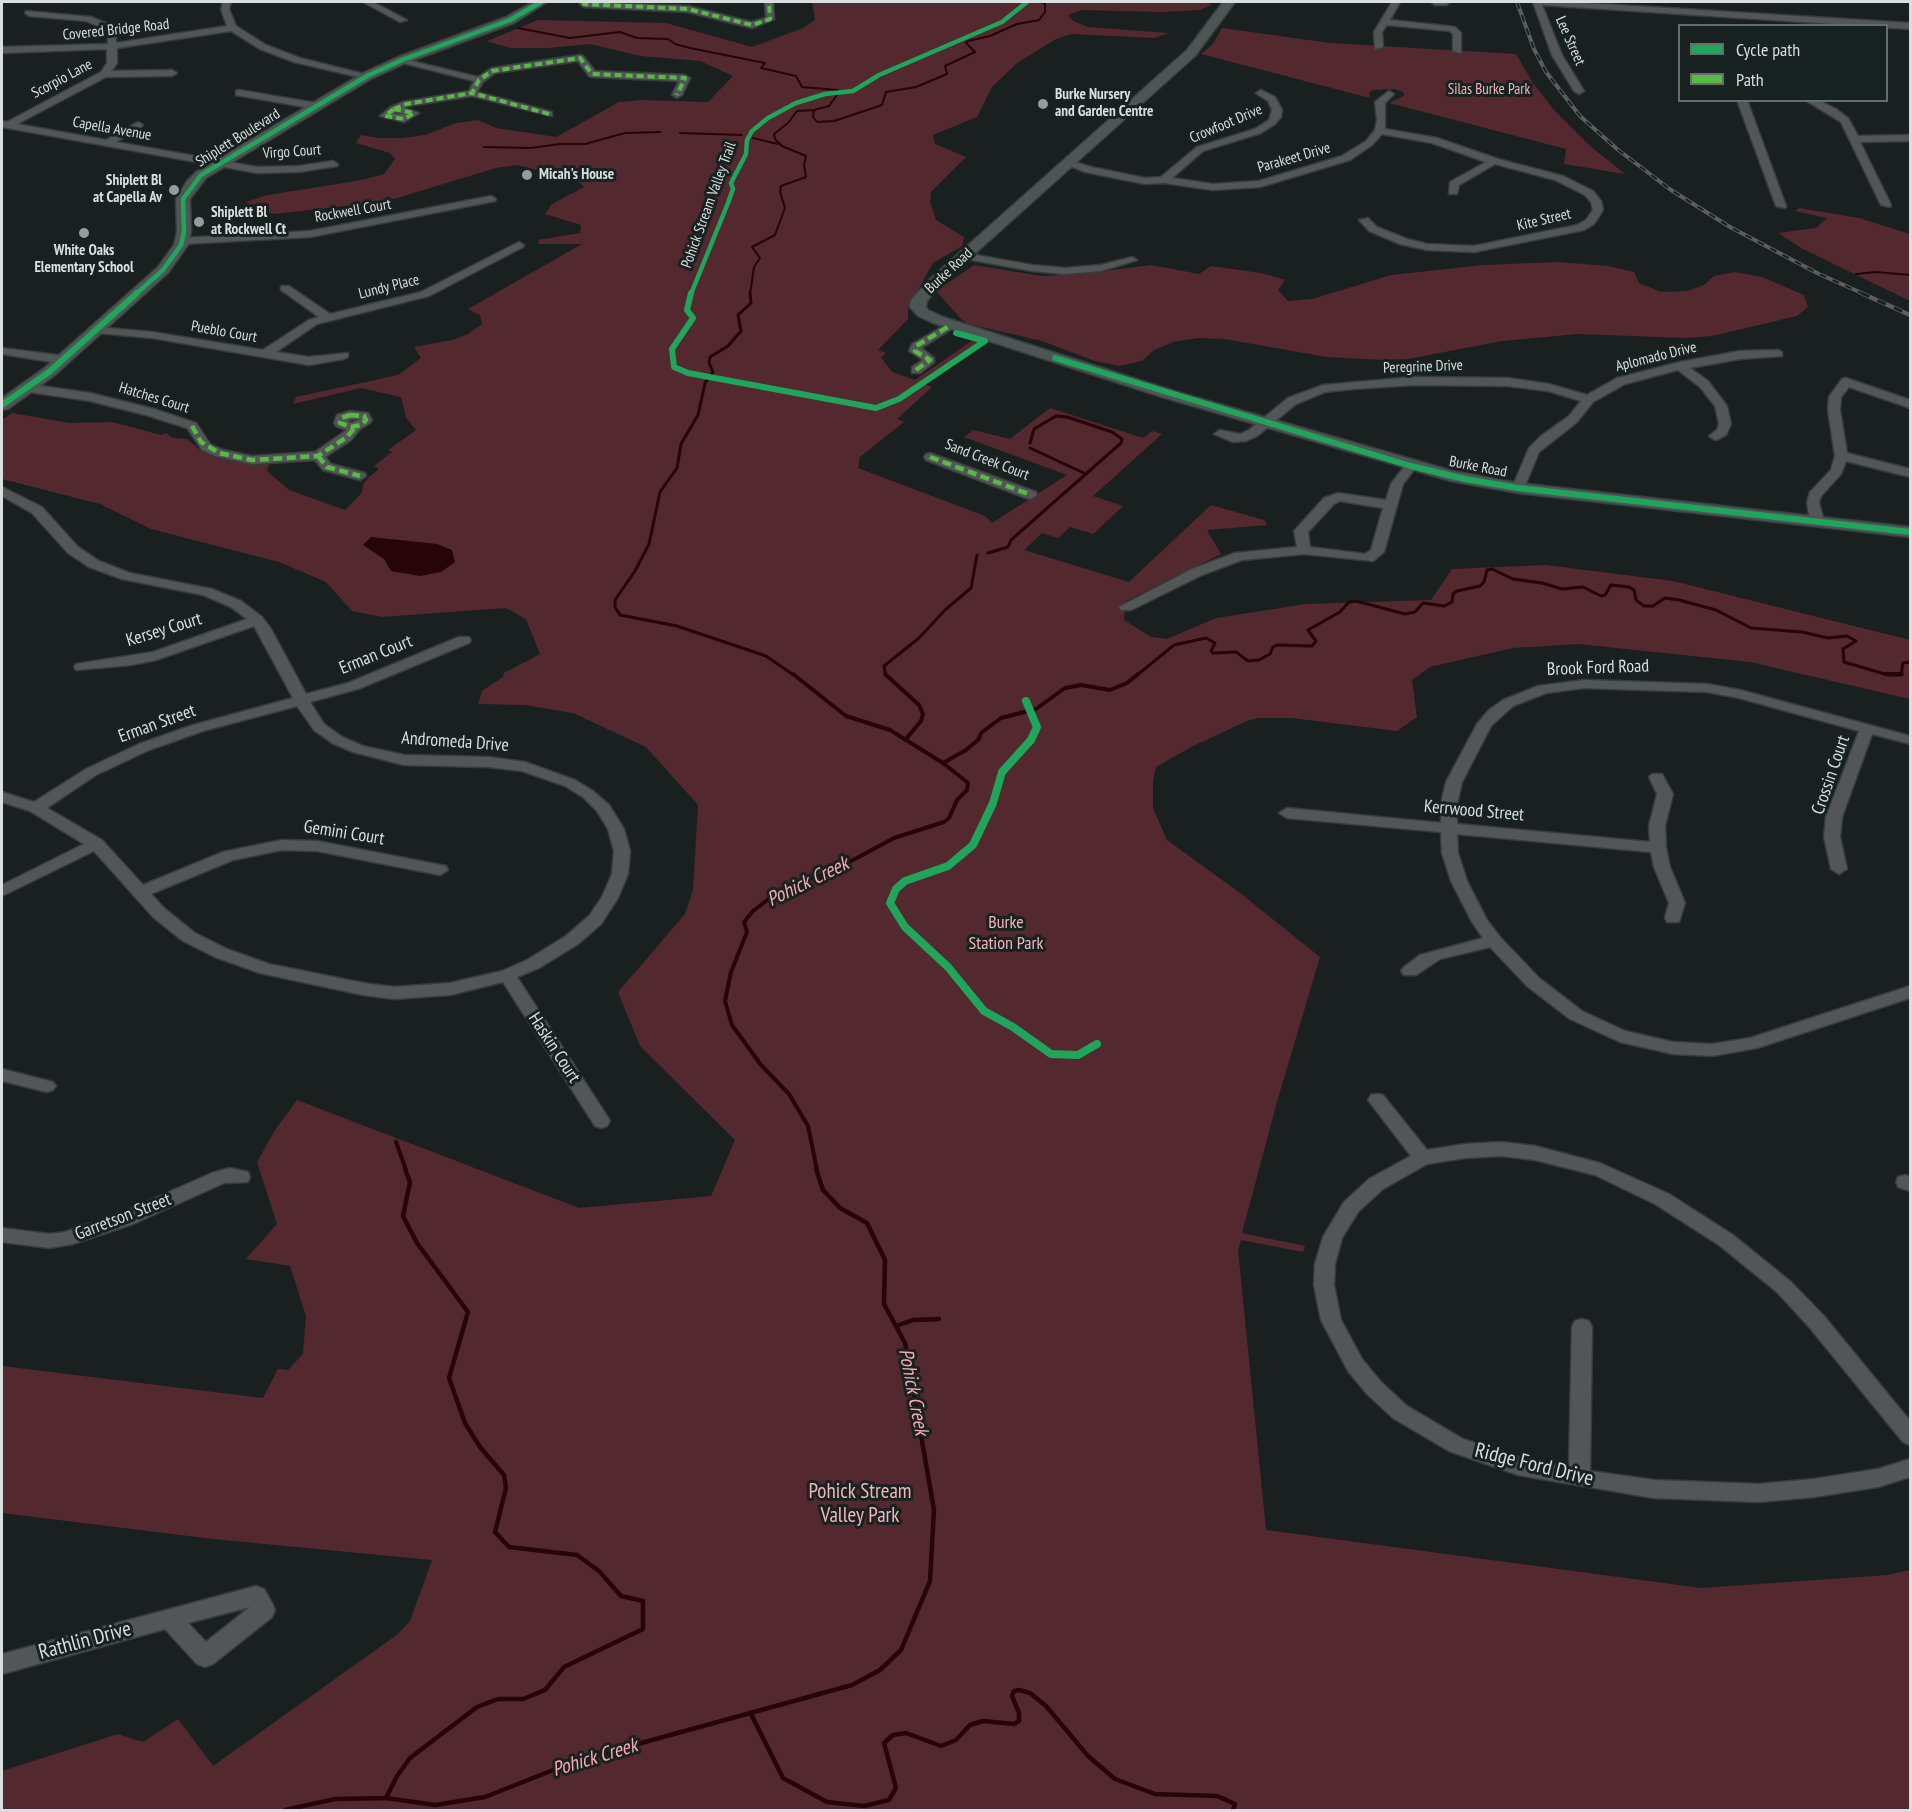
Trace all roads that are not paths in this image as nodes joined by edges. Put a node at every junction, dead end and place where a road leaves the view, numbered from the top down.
1 (227, 2) edge
2 (367, 2) edge
3 (541, 2) edge
4 (586, 2) edge
5 (769, 2) edge
6 (1229, 2) edge
7 (1396, 2) edge
8 (1436, 2) edge
9 (1446, 2) edge
10 (1537, 2) edge
11 (1700, 2) edge
12 (29, 13) dead end
13 (1706, 13) junction
14 (403, 20) dead end
15 (1384, 22) junction
16 (1712, 24) edge
17 (1879, 24) edge
18 (1888, 25) edge
19 (1911, 26) edge
20 (233, 28) junction
21 (112, 46) junction
22 (1377, 47) dead end
23 (2, 50) edge
24 (1458, 51) dead end
25 (402, 60) junction
26 (172, 73) dead end
27 (104, 75) junction
28 (367, 76) junction
29 (479, 80) junction
30 (1579, 91) dead end
31 (239, 93) dead end
32 (472, 93) junction
33 (1261, 93) dead end
34 (1389, 94) dead end
35 (677, 95) dead end
36 (1743, 102) edge
37 (1813, 102) edge
38 (316, 106) junction
39 (394, 110) dead end
40 (549, 114) dead end
41 (5, 124) edge
42 (138, 125) dead end
43 (1380, 131) junction
44 (1911, 138) edge
45 (1855, 139) junction
46 (107, 143) junction
47 (1494, 161) junction
48 (1068, 163) junction
49 (218, 164) junction
50 (333, 164) dead end
51 (1164, 180) junction
52 (1453, 192) dead end
53 (491, 199) dead end
54 (1886, 205) dead end
55 (1781, 206) dead end
56 (1364, 220) dead end
57 (182, 241) junction
58 (519, 245) dead end
59 (965, 256) junction
60 (1132, 260) dead end
61 (285, 288) dead end
62 (327, 317) junction
63 (951, 325) junction
64 (97, 330) junction
65 (2, 351) edge
66 (264, 354) junction
67 (1778, 354) dead end
68 (344, 355) dead end
69 (64, 360) junction
70 (1680, 366) junction
71 (916, 370) dead end
72 (27, 388) junction
73 (1589, 399) junction
74 (1911, 404) edge
75 (2, 405) edge
76 (1266, 423) junction
77 (356, 426) dead end
78 (1220, 434) dead end
79 (1715, 436) dead end
80 (318, 456) junction
81 (1841, 456) junction
82 (930, 457) dead end
83 (1411, 466) junction
84 (1911, 473) edge
85 (360, 476) dead end
86 (1518, 488) junction
87 (2, 491) edge
88 (1031, 495) dead end
89 (1390, 505) junction
90 (1817, 522) junction
91 (1911, 532) edge
92 (1304, 550) junction
93 (1126, 607) dead end
94 (256, 620) junction
95 (464, 640) dead end
96 (81, 667) dead end
97 (301, 701) junction
98 (1868, 728) junction
99 (1911, 740) edge
100 (1657, 777) dead end
101 (2, 797) edge
102 (36, 808) junction
103 (1287, 813) dead end
104 (1449, 829) junction
105 (96, 844) junction
106 (1658, 848) junction
107 (1839, 869) dead end
108 (440, 870) dead end
109 (2, 891) edge
110 (141, 892) junction
111 (1673, 918) dead end
112 (1494, 941) junction
113 (1410, 971) dead end
114 (507, 975) junction
115 (1911, 992) edge
116 (2, 1075) edge
117 (47, 1086) dead end
118 (1377, 1100) dead end
119 (601, 1121) dead end
120 (1423, 1158) junction
121 (241, 1177) dead end
122 (2, 1234) edge
123 (1582, 1327) dead end
124 (1911, 1436) edge
125 (1911, 1468) edge
126 (1579, 1478) junction
127 (169, 1618) dead end
128 (2, 1664) edge

1 - 20 street
2 - 14 street
3 - 25 street, Shiplett Boulevard
4 - 5 street
6 - 48 street, Burke Road
7 - 15 street
8 - 9 street
10 - 13 street
10 - 30 street, Lee Street
11 - 13 street
12 - 21 street
13 - 16 street
13 - 17 street
15 - 22 street
15 - 24 street
18 - 19 street
20 - 21 street, Covered Bridge Road
20 - 28 street
21 - 23 street, Covered Bridge Road
21 - 27 street, Scorpio Lane
25 - 28 street, Shiplett Boulevard
25 - 29 street
26 - 27 street
27 - 41 street, Scorpio Lane
28 - 38 street, Shiplett Boulevard
29 - 32 street
29 - 35 street
31 - 38 street
32 - 39 street
32 - 40 street
33 - 51 street, Crowfoot Drive
34 - 43 street
36 - 55 street
37 - 45 street
38 - 49 street, Shiplett Boulevard
41 - 46 street, Capella Avenue
42 - 46 street
43 - 47 street, Kite Street
43 - 51 street, Parakeet Drive
44 - 45 street
45 - 54 street
46 - 49 street, Capella Avenue
47 - 52 street
47 - 56 street, Kite Street
48 - 51 street, Parakeet Drive
48 - 59 street, Burke Road
49 - 50 street, Virgo Court
49 - 57 street, Shiplett Boulevard
53 - 57 street, Rockwell Court
57 - 64 street
58 - 62 street, Lundy Place
59 - 60 street
59 - 63 street, Burke Road
61 - 62 street
62 - 66 street, Lundy Place
63 - 71 street
63 - 76 street, Burke Road
64 - 66 street, Pueblo Court
64 - 69 street
65 - 69 street
66 - 68 street, Pueblo Court
67 - 70 street, Aplomado Drive
69 - 72 street
70 - 73 street, Aplomado Drive
70 - 79 street
72 - 75 street
72 - 80 street, Hatches Court
73 - 76 street, Peregrine Drive
73 - 86 street, Aplomado Drive
74 - 81 street
76 - 78 street, Peregrine Drive
76 - 83 street, Burke Road
77 - 80 street, Hatches Court
80 - 85 street
81 - 84 street
81 - 90 street
82 - 88 street, Sand Creek Court
83 - 86 street, Burke Road
83 - 89 street
86 - 90 street, Burke Road
87 - 94 street, Andromeda Drive
89 - 92 street
89 - 92 street
90 - 91 street, Burke Road
92 - 93 street
94 - 96 street, Kersey Court
94 - 97 street, Andromeda Drive
95 - 97 street, Erman Court
97 - 102 street, Erman Street
97 - 114 street, Andromeda Drive
98 - 99 street, Brook Ford Road
98 - 104 street, Brook Ford Road
98 - 107 street, Crossin Court
100 - 106 street
101 - 102 street, Andromeda Drive
102 - 105 street, Andromeda Drive
103 - 104 street, Kerrwood Street
104 - 106 street, Kerrwood Street
104 - 112 street, Brook Ford Road
105 - 109 street
105 - 110 street, Andromeda Drive
106 - 111 street
108 - 110 street, Gemini Court
110 - 114 street, Andromeda Drive
112 - 113 street
112 - 115 street, Brook Ford Road
114 - 119 street, Haskin Court
116 - 117 street
118 - 120 street
120 - 124 street, Ridge Ford Drive
120 - 126 street, Ridge Ford Drive
121 - 122 street, Garretson Street
123 - 126 street
125 - 126 street, Ridge Ford Drive
127 - 128 street, Rathlin Drive

